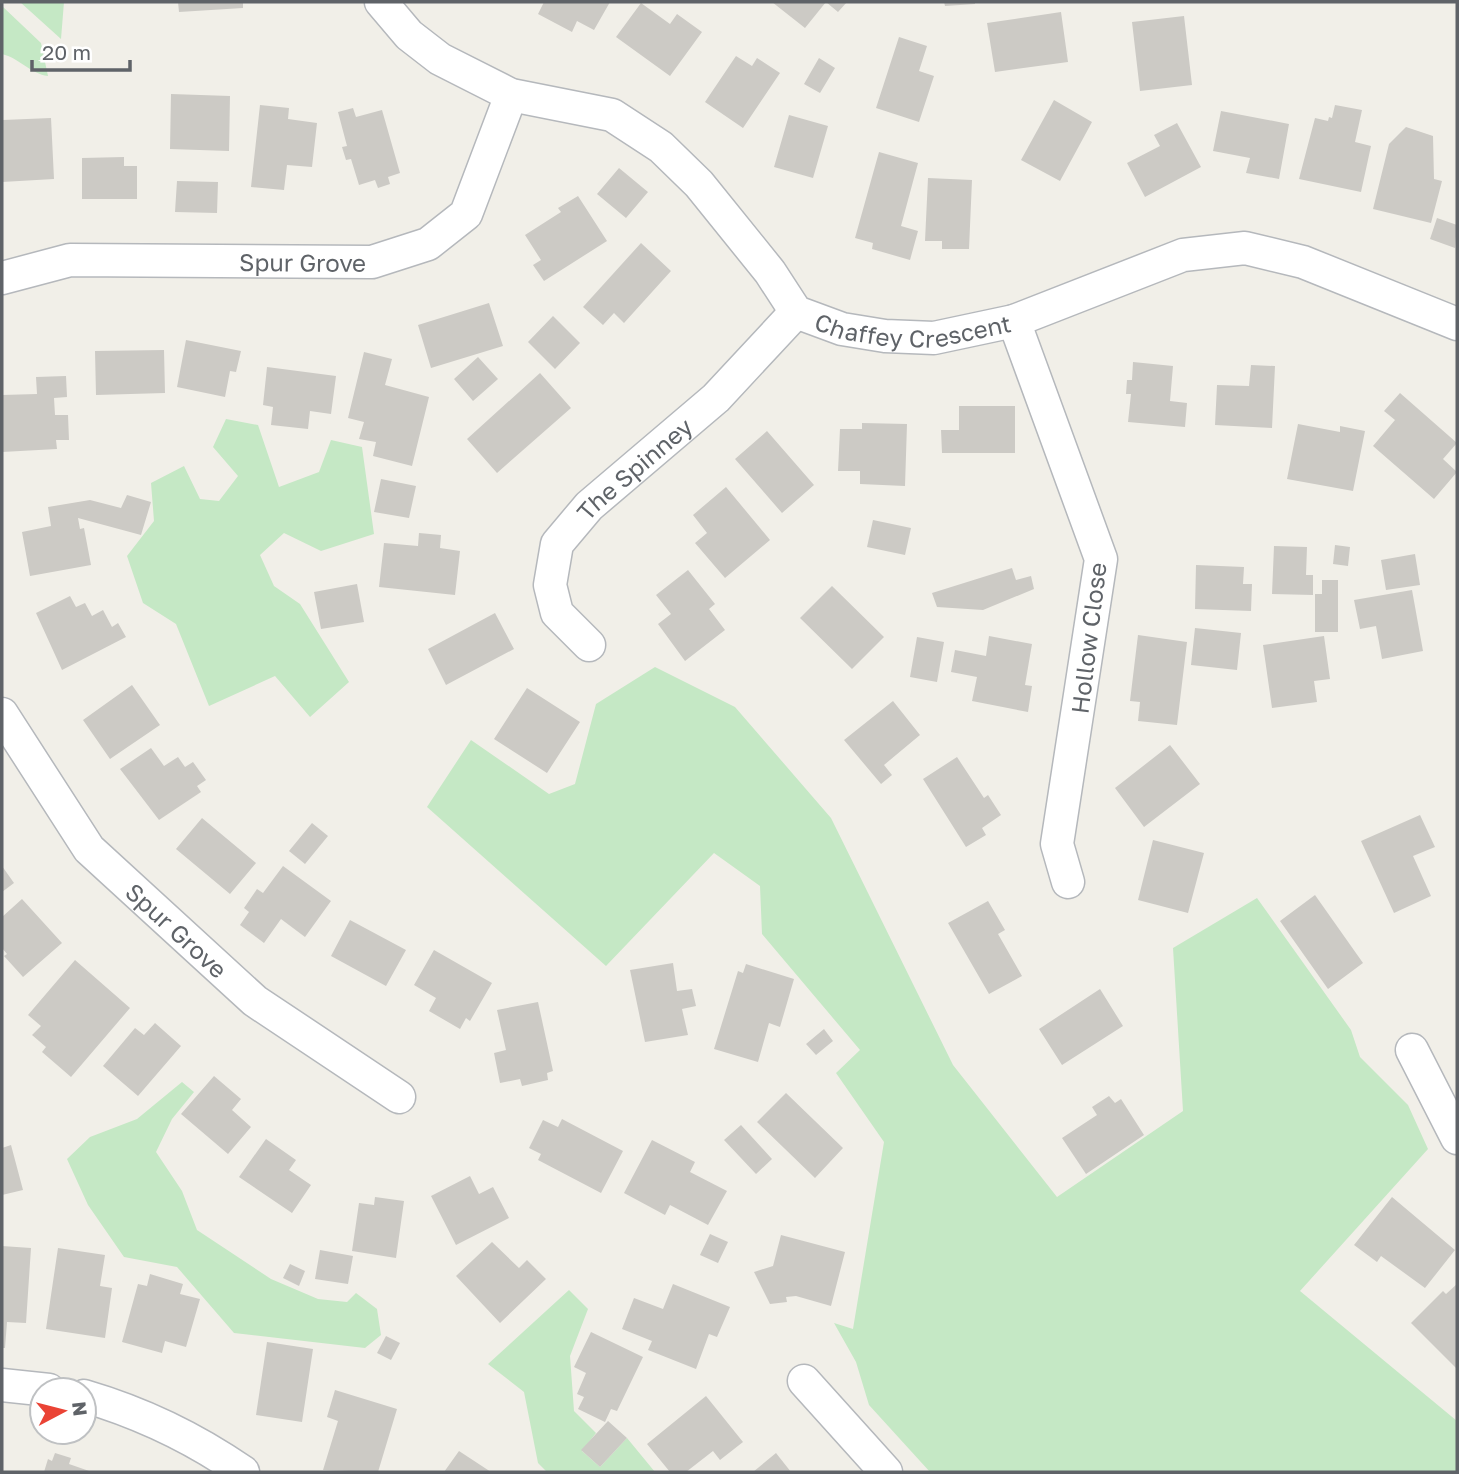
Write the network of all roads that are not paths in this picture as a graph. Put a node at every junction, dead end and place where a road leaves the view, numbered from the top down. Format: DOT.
graph roads {
  1 [pos="381,2"];
  2 [pos="511,94"];
  3 [pos="2,278"];
  4 [pos="796,312"];
  5 [pos="1014,321"];
  6 [pos="1457,324"];
  7 [pos="589,645"];
  8 [pos="2,713"];
  9 [pos="1068,882"];
  10 [pos="1412,1050"];
  11 [pos="399,1097"];
  12 [pos="1457,1138"];
  13 [pos="804,1381"];
  14 [pos="2,1385"];
  15 [pos="28,1388"];
  16 [pos="98,1401"];
  17 [pos="243,1472"];
  18 [pos="886,1472"];
  1 -- 2 [label="street, Chaffey Crescent"];
  2 -- 3 [label="street, Spur Grove"];
  2 -- 4 [label="street, Chaffey Crescent"];
  4 -- 5 [label="street, Chaffey Crescent"];
  4 -- 7 [label="street, The Spinney"];
  5 -- 6 [label="street, Chaffey Crescent"];
  5 -- 9 [label="street, Hollow Close"];
  8 -- 11 [label="street, Spur Grove"];
  10 -- 12 [label="street"];
  13 -- 18 [label="street"];
  14 -- 15 [label="street"];
  16 -- 17 [label="street"];
}
